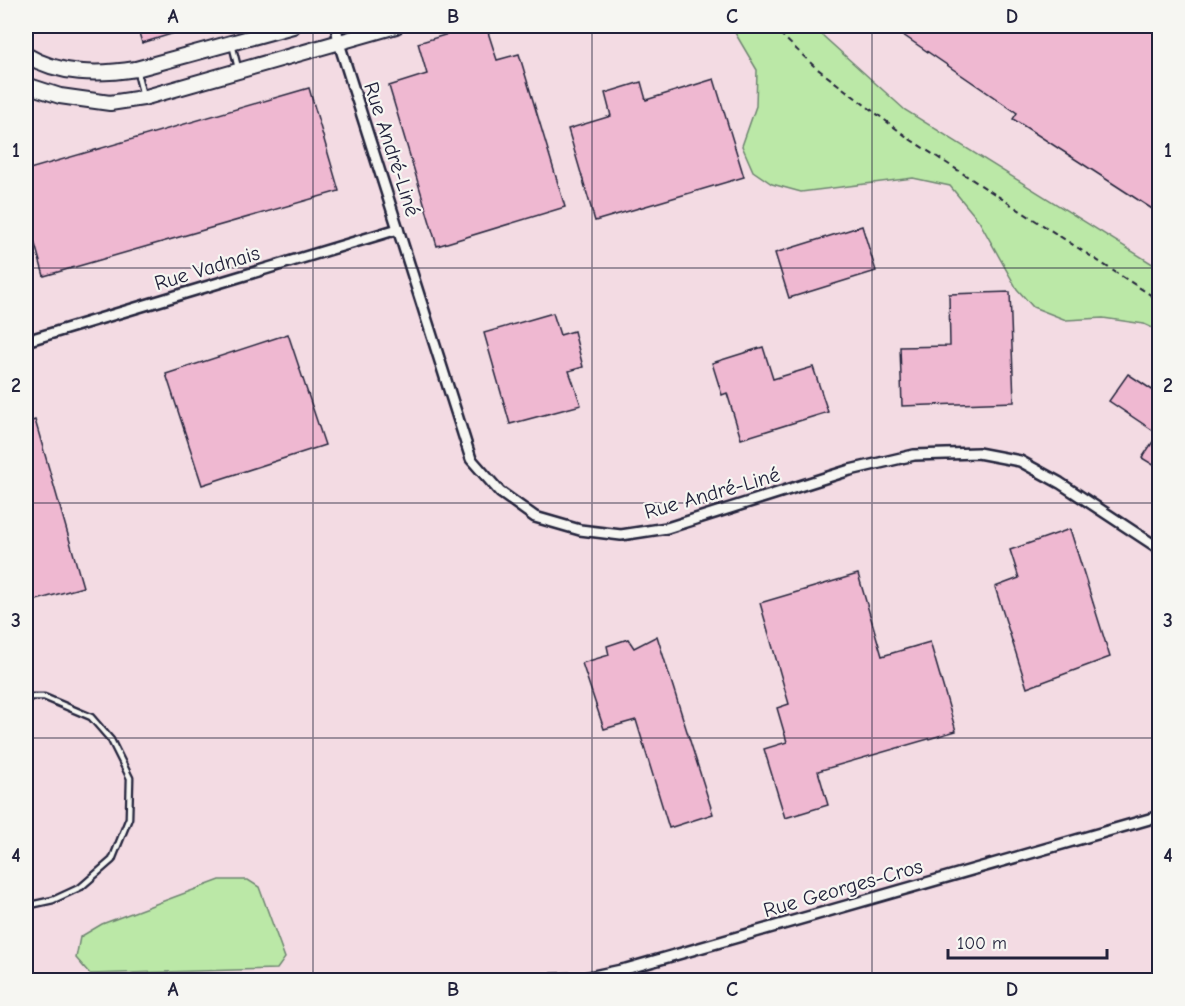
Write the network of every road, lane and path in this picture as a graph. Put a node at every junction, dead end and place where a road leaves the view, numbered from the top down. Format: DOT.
graph roads {
  1 [pos="293,26"];
  2 [pos="336,26"];
  3 [pos="396,26"];
  4 [pos="772,26"];
  5 [pos="231,42"];
  6 [pos="339,42"];
  7 [pos="26,55"];
  8 [pos="136,69"];
  9 [pos="239,71"];
  10 [pos="26,85"];
  11 [pos="143,98"];
  12 [pos="398,229"];
  13 [pos="1160,301"];
  14 [pos="26,340"];
  15 [pos="1160,549"];
  16 [pos="26,697"];
  17 [pos="1160,816"];
  18 [pos="26,906"];
  19 [pos="533,981"];
  1 -- 5 [label="street"];
  2 -- 6 [label="street, Rue André-Liné"];
  3 -- 6 [label="street"];
  4 -- 13 [label="path"];
  5 -- 8 [label="street"];
  5 -- 9 [label="lane"];
  6 -- 9 [label="street"];
  6 -- 12 [label="street, Rue André-Liné"];
  7 -- 8 [label="street"];
  8 -- 11 [label="lane"];
  9 -- 11 [label="street"];
  10 -- 11 [label="street"];
  12 -- 14 [label="street, Rue Vadnais"];
  12 -- 15 [label="street, Rue André-Liné"];
  16 -- 18 [label="lane"];
  17 -- 19 [label="street, Rue Georges-Cros"];
}
